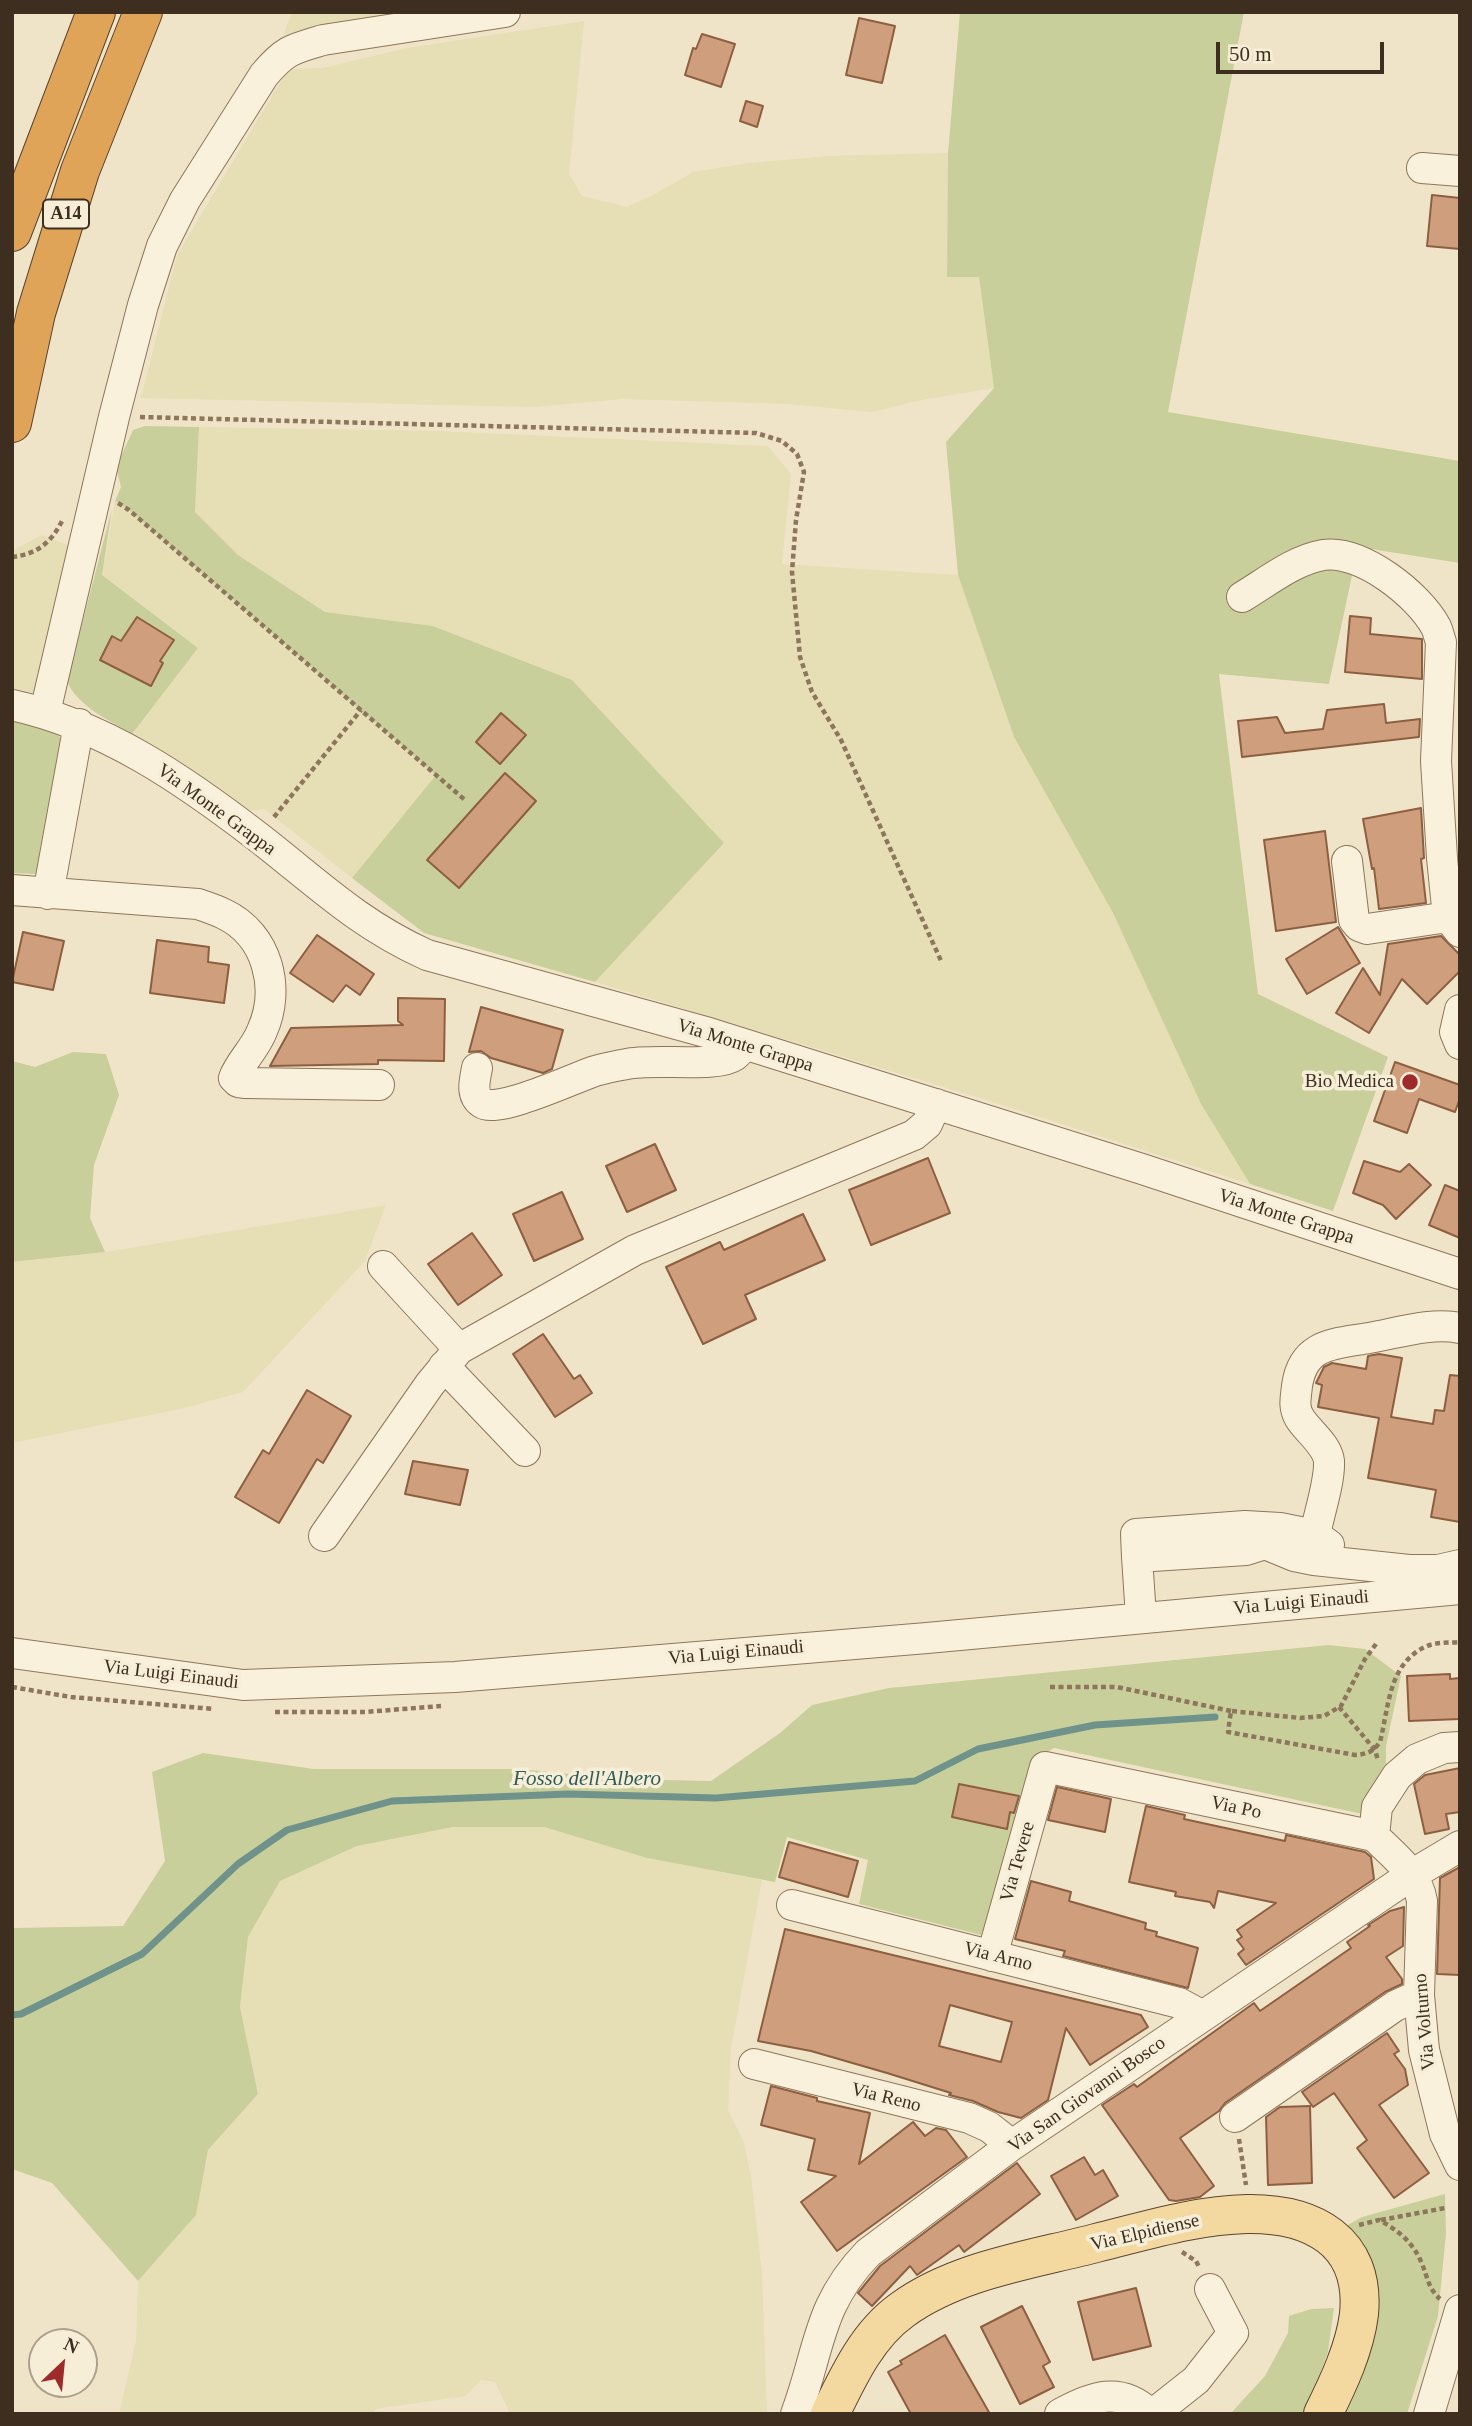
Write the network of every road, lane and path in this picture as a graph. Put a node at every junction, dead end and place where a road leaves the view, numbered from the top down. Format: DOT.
graph roads {
  1 [pos="96,12"];
  2 [pos="143,12"];
  3 [pos="505,12"];
  4 [pos="1422,168"];
  5 [pos="1460,171"];
  6 [pos="12,232"];
  7 [pos="114,417"];
  8 [pos="12,423"];
  9 [pos="115,501"];
  10 [pos="64,513"];
  11 [pos="12,557"];
  12 [pos="1242,597"];
  13 [pos="12,705"];
  14 [pos="360,710"];
  15 [pos="45,712"];
  16 [pos="79,724"];
  17 [pos="465,800"];
  18 [pos="257,837"];
  19 [pos="1348,861"];
  20 [pos="12,890"];
  21 [pos="48,894"];
  22 [pos="1454,925"];
  23 [pos="942,963"];
  24 [pos="1460,1010"];
  25 [pos="1460,1044"];
  26 [pos="745,1045"];
  27 [pos="477,1068"];
  28 [pos="379,1085"];
  29 [pos="936,1104"];
  30 [pos="383,1266"];
  31 [pos="1460,1274"];
  32 [pos="1460,1328"];
  33 [pos="452,1358"];
  34 [pos="524,1451"];
  35 [pos="1255,1535"];
  36 [pos="1315,1535"];
  37 [pos="324,1536"];
  38 [pos="1355,1564"];
  39 [pos="1460,1565"];
  40 [pos="1460,1589"];
  41 [pos="1141,1617"];
  42 [pos="1460,1642"];
  43 [pos="1376,1644"];
  44 [pos="12,1653"];
  45 [pos="1050,1687"];
  46 [pos="1339,1707"];
  47 [pos="1231,1711"];
  48 [pos="1460,1746"];
  49 [pos="1375,1750"];
  50 [pos="1045,1767"];
  51 [pos="1387,1791"];
  52 [pos="1374,1836"];
  53 [pos="1460,1846"];
  54 [pos="1413,1874"];
  55 [pos="792,1905"];
  56 [pos="992,1956"];
  57 [pos="1419,1995"];
  58 [pos="1203,2016"];
  59 [pos="754,2064"];
  60 [pos="1236,2117"];
  61 [pos="1012,2145"];
  62 [pos="1460,2165"];
  63 [pos="1247,2190"];
  64 [pos="1445,2208"];
  65 [pos="1379,2220"];
  66 [pos="1356,2226"];
  67 [pos="1210,2289"];
  68 [pos="1450,2305"];
  69 [pos="796,2414"];
  70 [pos="830,2414"];
  71 [pos="1060,2414"];
  72 [pos="1152,2414"];
  73 [pos="1323,2414"];
  74 [pos="1429,2414"];
  1 -- 6 [label="highway, A14"];
  2 -- 8 [label="highway, A14"];
  3 -- 7 [label="street"];
  4 -- 5 [label="street"];
  7 -- 15 [label="street"];
  7 -- 23 [label="path"];
  9 -- 14 [label="path"];
  10 -- 11 [label="path"];
  12 -- 22 [label="street"];
  13 -- 15 [label="street, Via Monte Grappa"];
  14 -- 17 [label="path"];
  14 -- 18 [label="path"];
  15 -- 16 [label="street, Via Monte Grappa"];
  16 -- 18 [label="street, Via Monte Grappa"];
  16 -- 21 [label="street"];
  18 -- 26 [label="street, Via Monte Grappa"];
  19 -- 22 [label="street"];
  20 -- 21 [label="street"];
  21 -- 28 [label="street"];
  24 -- 25 [label="street"];
  26 -- 27 [label="street"];
  26 -- 29 [label="street, Via Monte Grappa"];
  29 -- 31 [label="street, Via Monte Grappa"];
  29 -- 33 [label="street"];
  30 -- 33 [label="street"];
  32 -- 36 [label="street"];
  33 -- 34 [label="street"];
  33 -- 37 [label="street"];
  35 -- 36 [label="street"];
  35 -- 38 [label="street"];
  35 -- 41 [label="street"];
  36 -- 38 [label="street"];
  38 -- 39 [label="street"];
  40 -- 41 [label="street, Via Luigi Einaudi"];
  41 -- 44 [label="street, Via Luigi Einaudi"];
  42 -- 49 [label="path"];
  43 -- 46 [label="path"];
  45 -- 47 [label="path"];
  46 -- 47 [label="path"];
  46 -- 49 [label="path"];
  47 -- 49 [label="path"];
  48 -- 51 [label="street"];
  49 -- 51 [label="path"];
  50 -- 52 [label="street, Via Po"];
  50 -- 56 [label="street, Via Tevere"];
  51 -- 52 [label="street"];
  52 -- 54 [label="street"];
  53 -- 54 [label="street, Via San Giovanni Bosco"];
  54 -- 57 [label="street, Via Volturno"];
  54 -- 58 [label="street, Via San Giovanni Bosco"];
  55 -- 56 [label="street, Via Arno"];
  56 -- 58 [label="street, Via Arno"];
  57 -- 60 [label="street"];
  57 -- 62 [label="street, Via Volturno"];
  58 -- 61 [label="street, Via San Giovanni Bosco"];
  59 -- 61 [label="street, Via Reno"];
  60 -- 63 [label="path"];
  61 -- 69 [label="street, Via San Giovanni Bosco"];
  64 -- 65 [label="path"];
  65 -- 66 [label="path"];
  65 -- 68 [label="path"];
  67 -- 72 [label="street"];
  68 -- 74 [label="street"];
  70 -- 73 [label="main road, Via Elpidiense"];
  71 -- 72 [label="street"];
}
